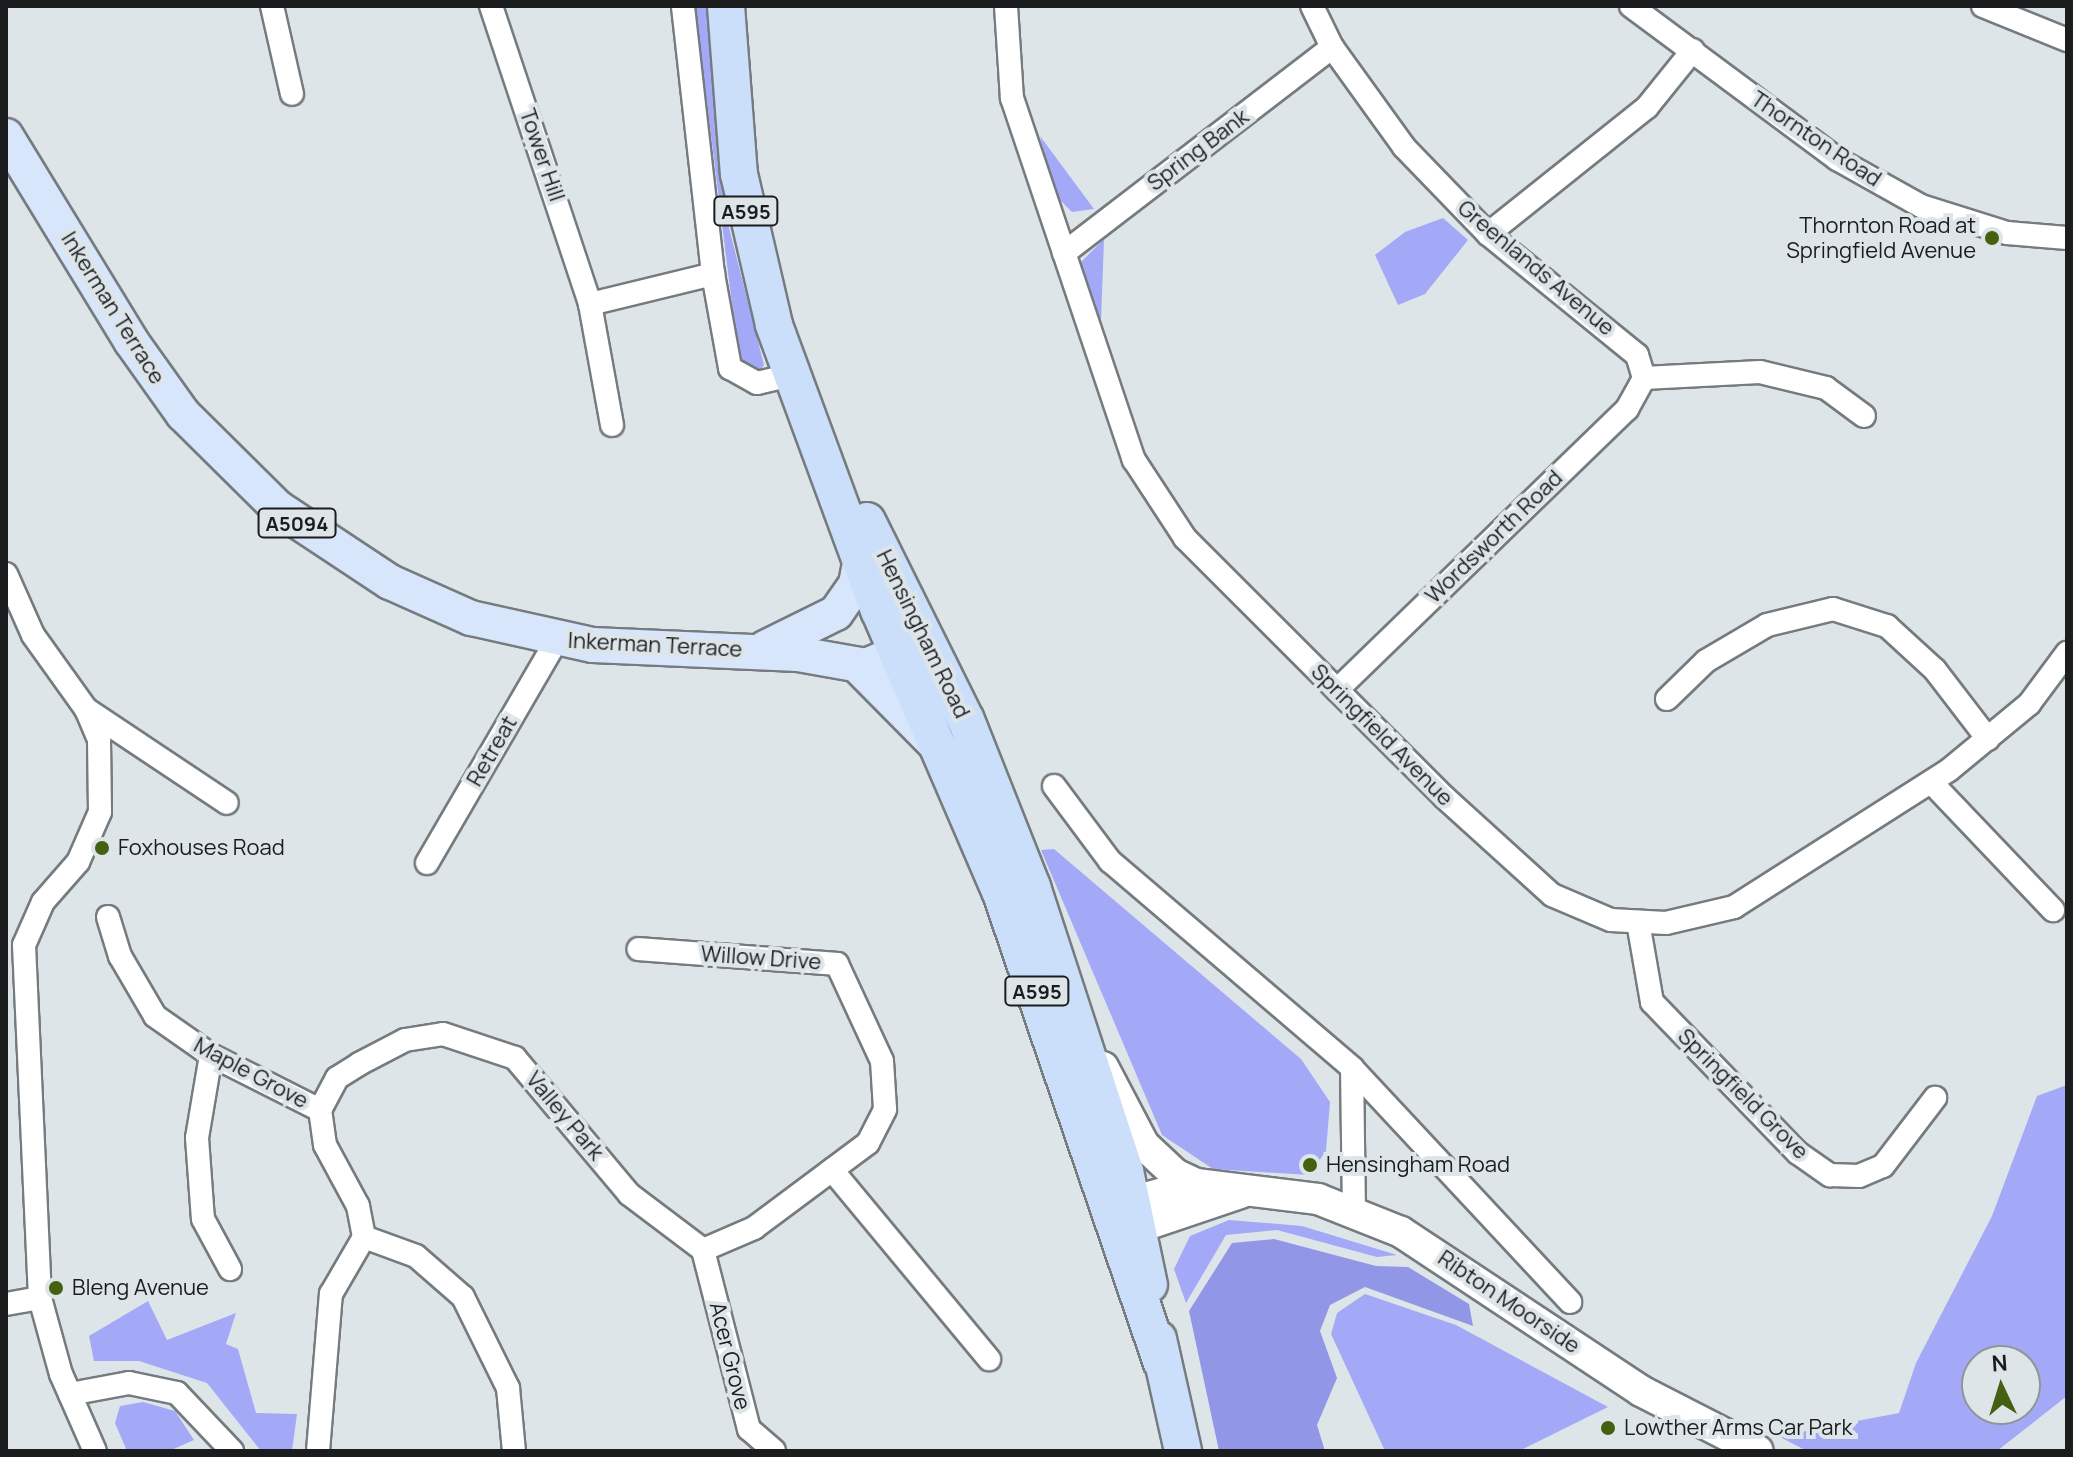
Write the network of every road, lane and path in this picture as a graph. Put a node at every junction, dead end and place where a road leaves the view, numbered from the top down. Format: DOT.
graph roads {
  1 [pos="272,6"];
  2 [pos="491,6"];
  3 [pos="683,6"];
  4 [pos="726,6"];
  5 [pos="1006,6"];
  6 [pos="1312,6"];
  7 [pos="1631,6"];
  8 [pos="1983,6"];
  9 [pos="2067,40"];
  10 [pos="1332,47"];
  11 [pos="1693,50"];
  12 [pos="292,94"];
  13 [pos="6,136"];
  14 [pos="1488,234"];
  15 [pos="2067,238"];
  16 [pos="1064,253"];
  17 [pos="713,274"];
  18 [pos="590,304"];
  19 [pos="791,375"];
  20 [pos="1644,378"];
  21 [pos="803,409"];
  22 [pos="1864,416"];
  23 [pos="612,425"];
  24 [pos="861,559"];
  25 [pos="6,574"];
  26 [pos="908,602"];
  27 [pos="557,640"];
  28 [pos="757,651"];
  29 [pos="898,653"];
  30 [pos="2067,653"];
  31 [pos="798,654"];
  32 [pos="857,665"];
  33 [pos="940,668"];
  34 [pos="1337,690"];
  35 [pos="1667,699"];
  36 [pos="86,709"];
  37 [pos="1988,739"];
  38 [pos="943,752"];
  39 [pos="1931,782"];
  40 [pos="1054,786"];
  41 [pos="227,803"];
  42 [pos="427,863"];
  43 [pos="2053,910"];
  44 [pos="108,917"];
  45 [pos="1638,922"];
  46 [pos="639,949"];
  47 [pos="1071,1005"];
  48 [pos="211,1055"];
  49 [pos="1352,1068"];
  50 [pos="1935,1098"];
  51 [pos="320,1110"];
  52 [pos="832,1170"];
  53 [pos="1196,1184"];
  54 [pos="1247,1191"];
  55 [pos="1354,1211"];
  56 [pos="1130,1221"];
  57 [pos="364,1237"];
  58 [pos="703,1250"];
  59 [pos="230,1269"];
  60 [pos="40,1298"];
  61 [pos="1570,1302"];
  62 [pos="6,1304"];
  63 [pos="989,1359"];
  64 [pos="70,1394"];
  65 [pos="95,1451"];
  66 [pos="232,1451"];
  67 [pos="318,1451"];
  68 [pos="514,1451"];
  69 [pos="774,1451"];
  70 [pos="1183,1451"];
  71 [pos="1758,1451"];
  1 -- 12 [label="street"];
  2 -- 18 [label="street, Tower Hill"];
  3 -- 17 [label="street"];
  4 -- 19 [label="highway, A595"];
  5 -- 16 [label="street, Springfield Avenue"];
  6 -- 10 [label="street, Greenlands Avenue"];
  7 -- 11 [label="street, Thornton Road"];
  8 -- 9 [label="street"];
  10 -- 14 [label="street, Greenlands Avenue"];
  10 -- 16 [label="street, Spring Bank"];
  11 -- 14 [label="street"];
  11 -- 15 [label="street, Thornton Road"];
  13 -- 27 [label="main road, Inkerman Terrace / A5094"];
  14 -- 20 [label="street, Greenlands Avenue"];
  16 -- 34 [label="street, Springfield Avenue"];
  17 -- 18 [label="street"];
  17 -- 19 [label="street"];
  18 -- 23 [label="street, Tower Hill"];
  19 -- 21 [label="highway, A595"];
  20 -- 22 [label="street"];
  20 -- 34 [label="street, Wordsworth Road"];
  21 -- 24 [label="highway, A595"];
  21 -- 26 [label="highway, Hensingham Road / A595"];
  24 -- 28 [label="main road"];
  24 -- 29 [label="highway, A595"];
  25 -- 36 [label="street"];
  26 -- 29 [label="main road"];
  26 -- 33 [label="highway, Hensingham Road / A595"];
  27 -- 28 [label="main road, Inkerman Terrace / A5094"];
  27 -- 42 [label="street, Retreat"];
  28 -- 31 [label="main road, Inkerman Terrace / A5094"];
  29 -- 31 [label="main road, A5094"];
  29 -- 32 [label="main road, Inkerman Terrace / A5094"];
  29 -- 33 [label="main road, A5094"];
  29 -- 38 [label="highway, A595"];
  30 -- 37 [label="street, Springfield Avenue"];
  31 -- 32 [label="main road, Inkerman Terrace / A5094"];
  32 -- 38 [label="main road"];
  33 -- 47 [label="highway, Hensingham Road / A595"];
  34 -- 45 [label="street, Springfield Avenue"];
  35 -- 37 [label="street"];
  36 -- 41 [label="street"];
  36 -- 60 [label="street"];
  37 -- 39 [label="street, Springfield Avenue"];
  38 -- 56 [label="highway, A595"];
  39 -- 43 [label="street"];
  39 -- 45 [label="street, Springfield Avenue"];
  40 -- 49 [label="street"];
  44 -- 48 [label="street, Maple Grove"];
  45 -- 50 [label="street, Springfield Grove"];
  46 -- 52 [label="street, Willow Drive"];
  47 -- 53 [label="main road"];
  47 -- 56 [label="highway, A595"];
  48 -- 51 [label="street, Maple Grove"];
  48 -- 59 [label="street"];
  49 -- 55 [label="street"];
  49 -- 61 [label="street"];
  51 -- 57 [label="street"];
  51 -- 58 [label="street, Valley Park"];
  52 -- 58 [label="street"];
  52 -- 63 [label="street"];
  53 -- 54 [label="main road, Ribton Moorside"];
  53 -- 56 [label="main road"];
  54 -- 55 [label="main road, Ribton Moorside"];
  54 -- 56 [label="main road"];
  55 -- 71 [label="main road, Ribton Moorside"];
  56 -- 70 [label="highway, A595"];
  57 -- 67 [label="street"];
  57 -- 68 [label="street"];
  58 -- 69 [label="street, Acer Grove"];
  60 -- 62 [label="street"];
  60 -- 64 [label="street"];
  64 -- 65 [label="street"];
  64 -- 66 [label="street"];
}
